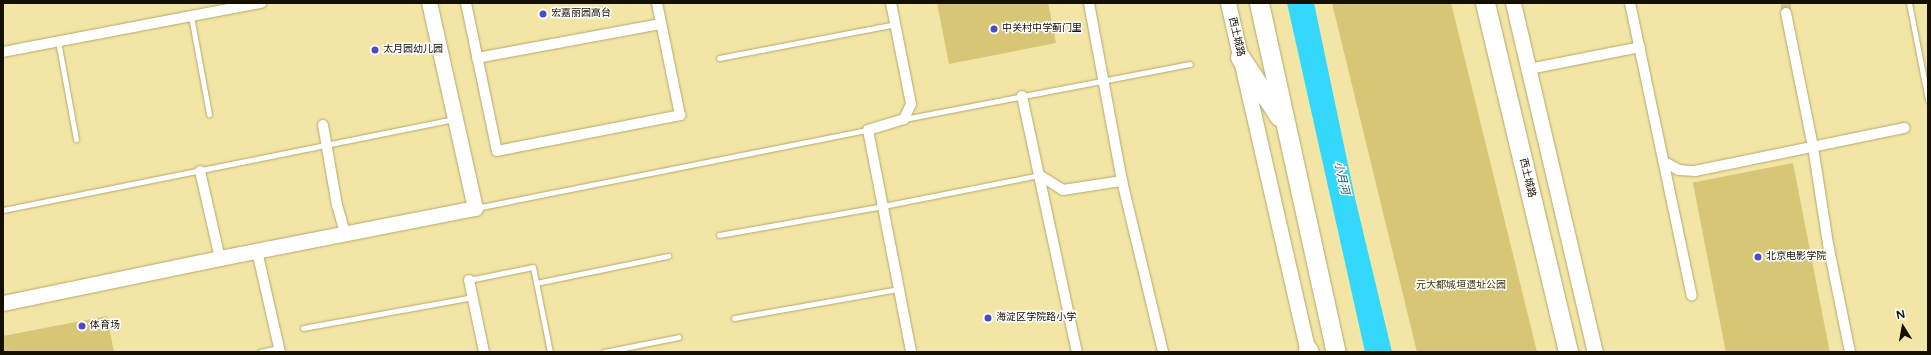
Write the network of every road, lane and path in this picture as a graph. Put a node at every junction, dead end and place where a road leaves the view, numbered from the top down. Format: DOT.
graph roads {
  1 [pos="261,3"];
  2 [pos="429,3"];
  3 [pos="466,3"];
  4 [pos="657,3"];
  5 [pos="891,3"];
  6 [pos="1089,3"];
  7 [pos="1228,3"];
  8 [pos="1259,3"];
  9 [pos="1485,3"];
  10 [pos="1513,3"];
  11 [pos="1630,3"];
  12 [pos="1909,3"];
  13 [pos="1786,13"];
  14 [pos="191,16"];
  15 [pos="662,24"];
  16 [pos="895,24"];
  17 [pos="58,42"];
  18 [pos="1640,47"];
  19 [pos="3,52"];
  20 [pos="1240,57"];
  21 [pos="477,58"];
  22 [pos="720,58"];
  23 [pos="1190,64"];
  24 [pos="1529,70"];
  25 [pos="1104,82"];
  26 [pos="1022,96"];
  27 [pos="1928,100"];
  28 [pos="208,114"];
  29 [pos="456,119"];
  30 [pos="904,119"];
  31 [pos="1285,124"];
  32 [pos="323,125"];
  33 [pos="1905,128"];
  34 [pos="868,130"];
  35 [pos="76,139"];
  36 [pos="325,145"];
  37 [pos="1814,147"];
  38 [pos="1664,162"];
  39 [pos="200,171"];
  40 [pos="1039,175"];
  41 [pos="1122,181"];
  42 [pos="883,206"];
  43 [pos="475,208"];
  44 [pos="3,210"];
  45 [pos="345,233"];
  46 [pos="719,235"];
  47 [pos="257,251"];
  48 [pos="668,256"];
  49 [pos="220,258"];
  50 [pos="469,280"];
  51 [pos="536,283"];
  52 [pos="899,289"];
  53 [pos="1692,296"];
  54 [pos="473,297"];
  55 [pos="3,304"];
  56 [pos="734,318"];
  57 [pos="303,328"];
  58 [pos="679,337"];
  59 [pos="280,350"];
  60 [pos="1308,351"];
  61 [pos="260,352"];
  62 [pos="484,352"];
  63 [pos="550,352"];
  64 [pos="604,352"];
  65 [pos="912,352"];
  66 [pos="1077,352"];
  67 [pos="1163,352"];
  68 [pos="1336,352"];
  69 [pos="1568,352"];
  70 [pos="1595,352"];
  71 [pos="1850,352"];
  1 -- 14 [label="street"];
  2 -- 29 [label="street"];
  3 -- 21 [label="street"];
  4 -- 15 [label="street"];
  5 -- 16 [label="street"];
  6 -- 25 [label="street"];
  7 -- 20 [label="street, 西土城路"];
  8 -- 31 [label="highway"];
  9 -- 69 [label="highway, 西土城路"];
  10 -- 24 [label="street"];
  11 -- 18 [label="street"];
  12 -- 27 [label="lane"];
  13 -- 37 [label="street"];
  14 -- 17 [label="street"];
  14 -- 28 [label="lane"];
  15 -- 21 [label="street"];
  15 -- 21 [label="street"];
  16 -- 22 [label="lane"];
  16 -- 30 [label="street"];
  17 -- 19 [label="street"];
  17 -- 35 [label="lane"];
  18 -- 24 [label="street"];
  18 -- 38 [label="street"];
  20 -- 31 [label="highway"];
  20 -- 60 [label="street, 西土城路"];
  23 -- 25 [label="lane"];
  24 -- 70 [label="street"];
  25 -- 26 [label="lane"];
  25 -- 41 [label="street"];
  26 -- 30 [label="lane"];
  26 -- 40 [label="street"];
  29 -- 36 [label="lane"];
  29 -- 43 [label="street"];
  30 -- 34 [label="street"];
  31 -- 68 [label="highway"];
  32 -- 36 [label="street"];
  33 -- 37 [label="street"];
  34 -- 42 [label="street"];
  34 -- 43 [label="lane"];
  36 -- 39 [label="lane"];
  36 -- 45 [label="street"];
  37 -- 38 [label="street"];
  37 -- 71 [label="street"];
  38 -- 53 [label="street"];
  39 -- 44 [label="lane"];
  39 -- 49 [label="street"];
  40 -- 41 [label="street"];
  40 -- 42 [label="lane"];
  40 -- 66 [label="street"];
  41 -- 67 [label="street"];
  42 -- 46 [label="lane"];
  42 -- 52 [label="street"];
  43 -- 45 [label="street"];
  45 -- 47 [label="street"];
  47 -- 49 [label="street"];
  47 -- 59 [label="street"];
  48 -- 51 [label="lane"];
  49 -- 55 [label="street"];
  50 -- 51 [label="lane"];
  50 -- 54 [label="street"];
  51 -- 63 [label="lane"];
  52 -- 56 [label="lane"];
  52 -- 65 [label="street"];
  54 -- 57 [label="lane"];
  54 -- 62 [label="street"];
  58 -- 64 [label="lane"];
  59 -- 61 [label="lane"];
}
